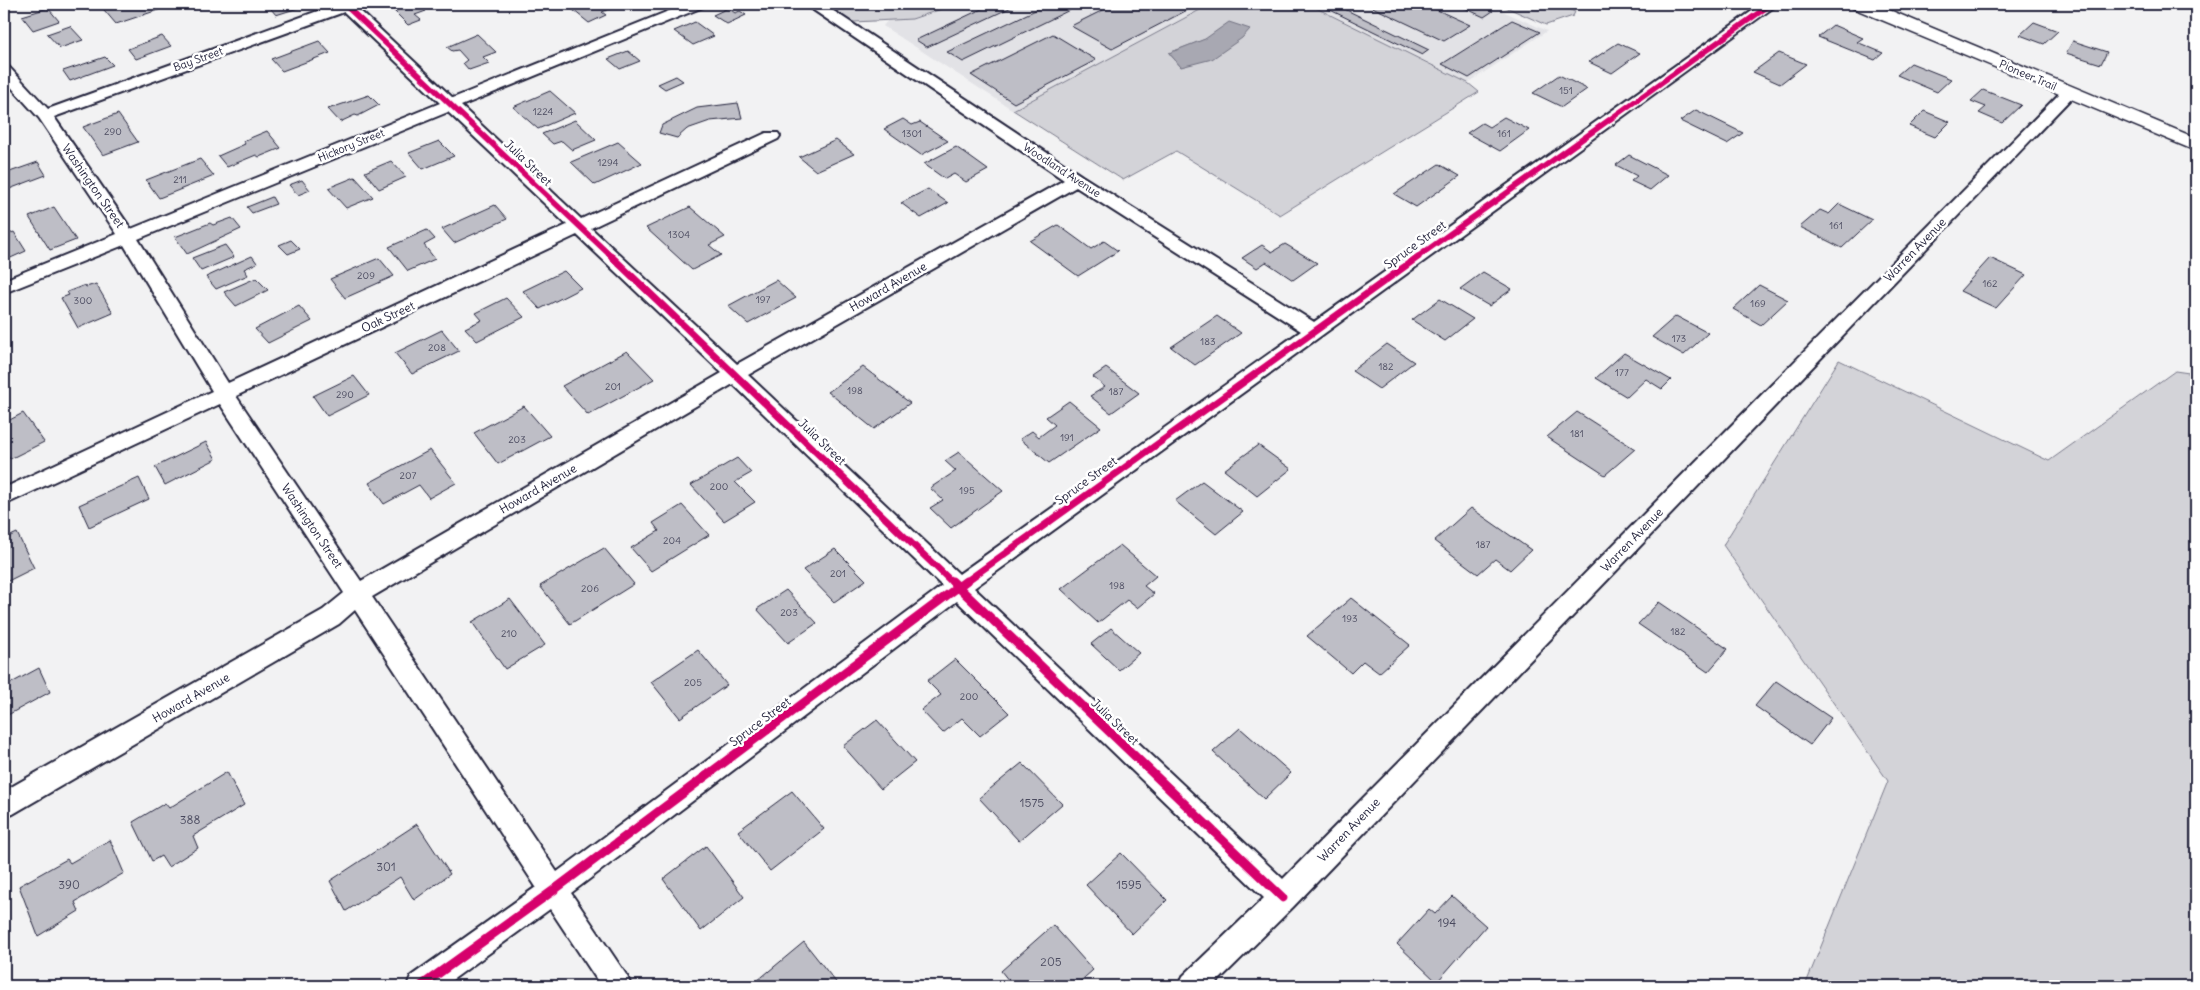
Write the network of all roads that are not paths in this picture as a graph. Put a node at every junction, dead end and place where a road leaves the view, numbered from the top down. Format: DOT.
graph roads {
  1 [pos="347,4"];
  2 [pos="698,4"];
  3 [pos="814,4"];
  4 [pos="1771,4"];
  5 [pos="1860,4"];
  6 [pos="4,70"];
  7 [pos="2069,92"];
  8 [pos="451,105"];
  9 [pos="45,115"];
  10 [pos="772,136"];
  11 [pos="2196,145"];
  12 [pos="1076,180"];
  13 [pos="578,227"];
  14 [pos="128,237"];
  15 [pos="4,287"];
  16 [pos="1314,331"];
  17 [pos="736,374"];
  18 [pos="224,394"];
  19 [pos="4,497"];
  20 [pos="958,587"];
  21 [pos="358,594"];
  22 [pos="4,805"];
  23 [pos="554,890"];
  24 [pos="1283,898"];
  25 [pos="422,986"];
  26 [pos="617,986"];
  27 [pos="1193,986"];
  1 -- 8 [label="street, Julia Street"];
  1 -- 9 [label="street, Bay Street"];
  2 -- 8 [label="street, Hickory Street"];
  3 -- 12 [label="street, Woodland Avenue"];
  4 -- 16 [label="street, Spruce Street"];
  5 -- 7 [label="street, Pioneer Trail"];
  6 -- 9 [label="street, Washington Street"];
  7 -- 11 [label="street, Pioneer Trail"];
  7 -- 24 [label="street, Warren Avenue"];
  8 -- 13 [label="street, Julia Street"];
  8 -- 14 [label="street, Hickory Street"];
  9 -- 14 [label="street, Washington Street"];
  10 -- 13 [label="street, Oak Street"];
  12 -- 16 [label="street, Woodland Avenue"];
  12 -- 17 [label="street, Howard Avenue"];
  13 -- 17 [label="street, Julia Street"];
  13 -- 18 [label="street, Oak Street"];
  14 -- 15 [label="street, Hickory Street"];
  14 -- 18 [label="street, Washington Street"];
  16 -- 20 [label="street, Spruce Street"];
  17 -- 20 [label="street, Julia Street"];
  17 -- 21 [label="street, Howard Avenue"];
  18 -- 19 [label="street, Oak Street"];
  18 -- 21 [label="street, Washington Street"];
  20 -- 23 [label="street, Spruce Street"];
  20 -- 24 [label="street, Julia Street"];
  21 -- 22 [label="street, Howard Avenue"];
  21 -- 23 [label="street, Washington Street"];
  23 -- 25 [label="street, Spruce Street"];
  23 -- 26 [label="street, Washington Street"];
  24 -- 27 [label="street, Warren Avenue"];
}
